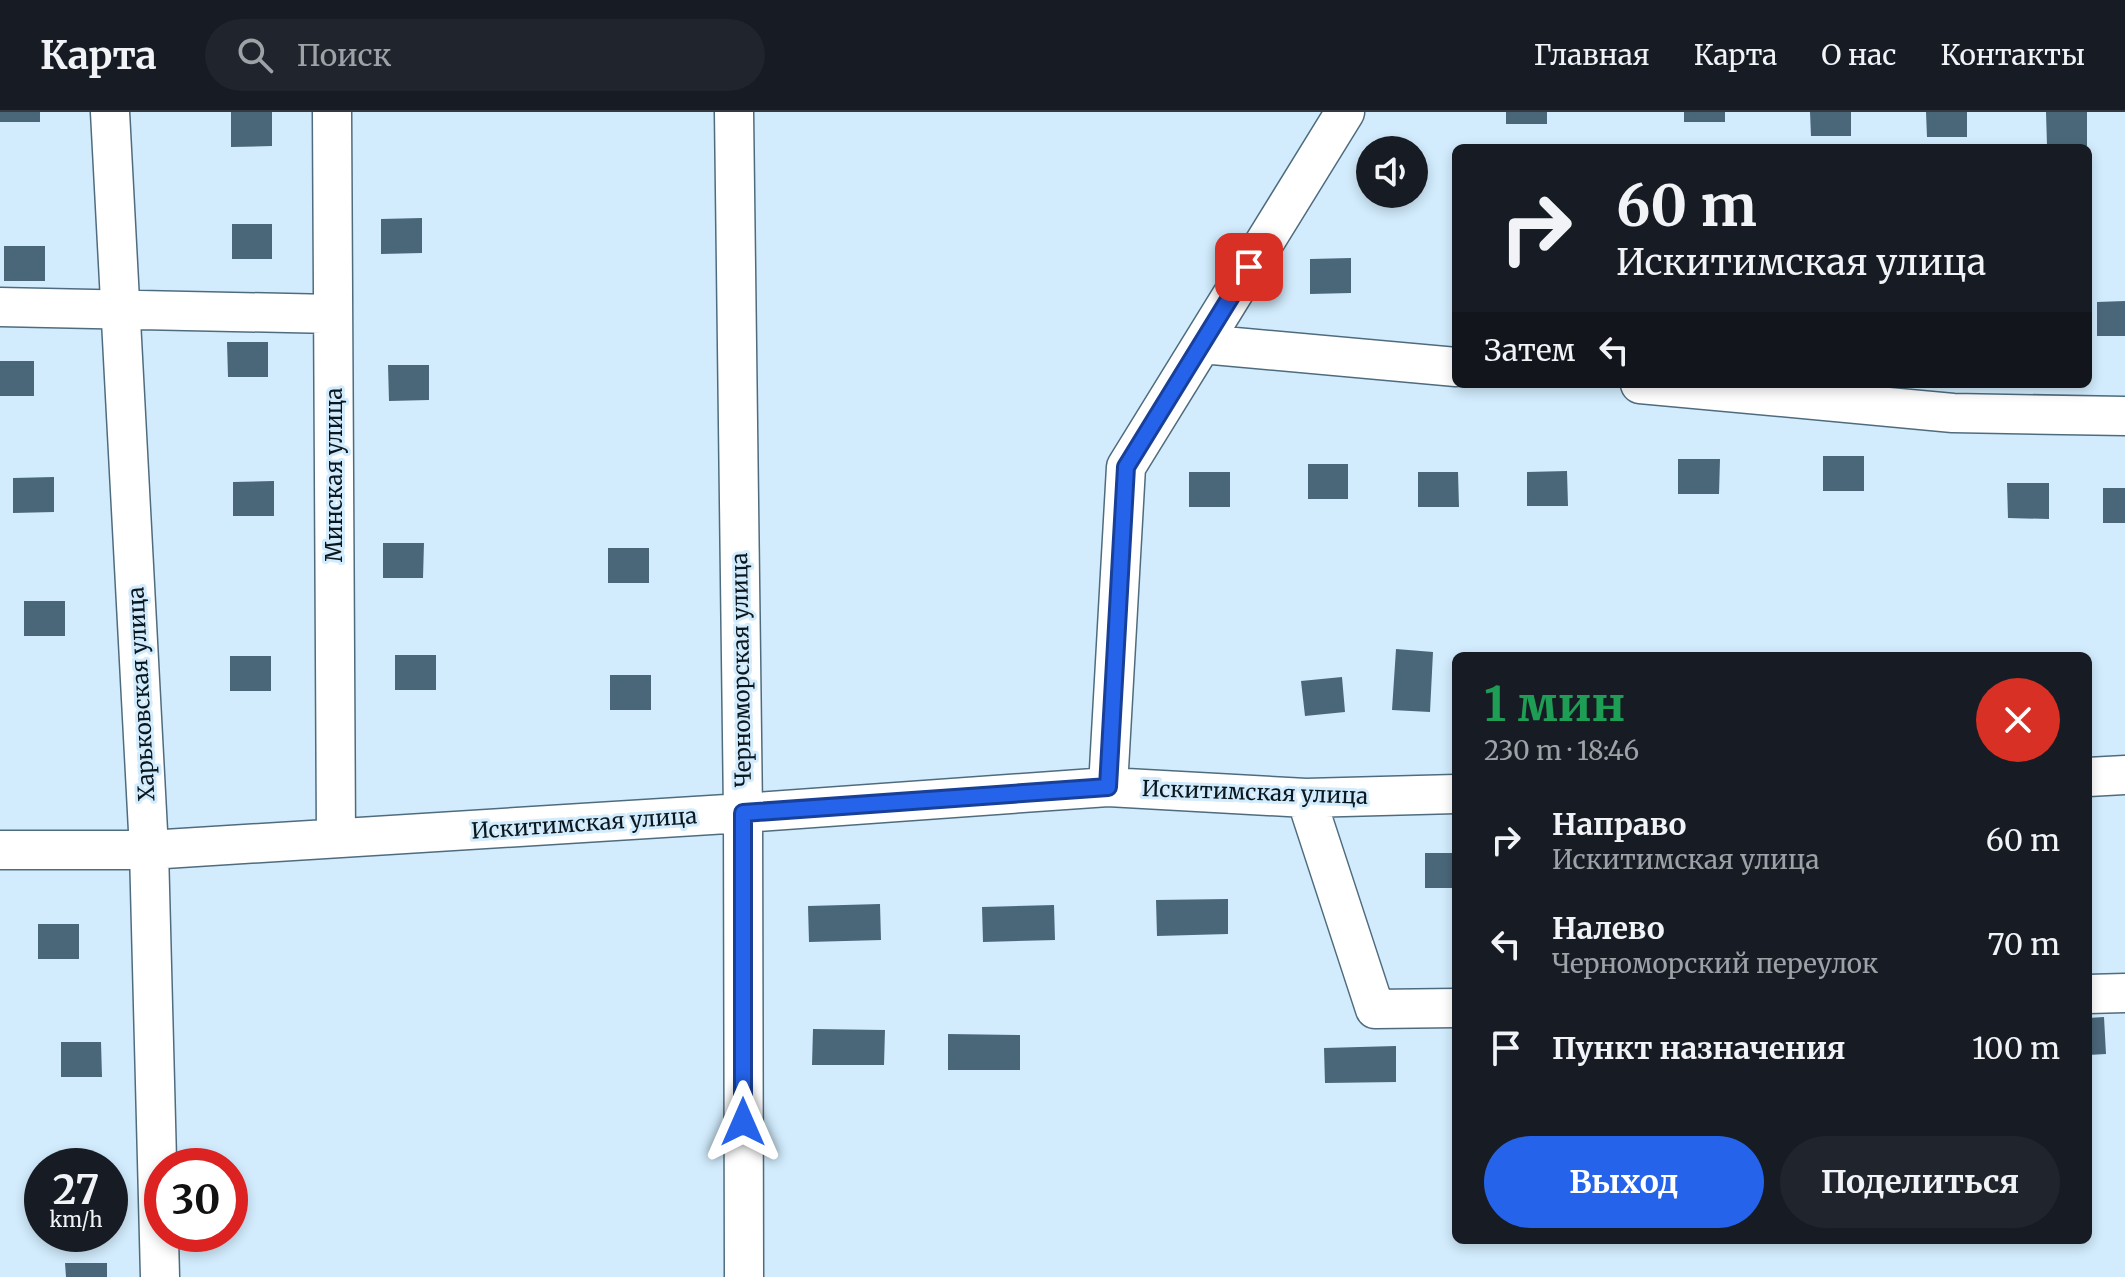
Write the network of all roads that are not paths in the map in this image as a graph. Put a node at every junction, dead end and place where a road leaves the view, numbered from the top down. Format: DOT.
graph roads {
  1 [pos="110,112"];
  2 [pos="332,112"];
  3 [pos="734,112"];
  4 [pos="1345,112"];
  5 [pos="0,307"];
  6 [pos="120,308"];
  7 [pos="333,314"];
  8 [pos="1202,344"];
  9 [pos="1452,367"];
  10 [pos="1683,388"];
  11 [pos="2125,416"];
  12 [pos="2125,775"];
  13 [pos="2092,777"];
  14 [pos="1108,787"];
  15 [pos="1452,794"];
  16 [pos="1306,798"];
  17 [pos="743,813"];
  18 [pos="336,838"];
  19 [pos="0,850"];
  20 [pos="149,850"];
  21 [pos="2125,993"];
  22 [pos="2092,994"];
  23 [pos="1452,1008"];
  24 [pos="160,1277"];
  25 [pos="744,1277"];
  1 -- 6 [label="street, Харьковская улица"];
  2 -- 7 [label="street, Минская улица"];
  3 -- 17 [label="street, Черноморская улица"];
  4 -- 8 [label="street"];
  5 -- 6 [label="street"];
  6 -- 7 [label="street"];
  6 -- 20 [label="street, Харьковская улица"];
  7 -- 18 [label="street, Минская улица"];
  8 -- 9 [label="street"];
  8 -- 14 [label="street"];
  10 -- 11 [label="street"];
  12 -- 13 [label="street"];
  14 -- 16 [label="street, Искитимская улица"];
  14 -- 17 [label="street, Искитимская улица"];
  15 -- 16 [label="street, Искитимская улица"];
  16 -- 23 [label="street"];
  17 -- 18 [label="street, Искитимская улица"];
  17 -- 25 [label="street, Черноморская улица"];
  18 -- 20 [label="street, Искитимская улица"];
  19 -- 20 [label="street, Искитимская улица"];
  20 -- 24 [label="street, Харьковская улица"];
  21 -- 22 [label="street"];
}
